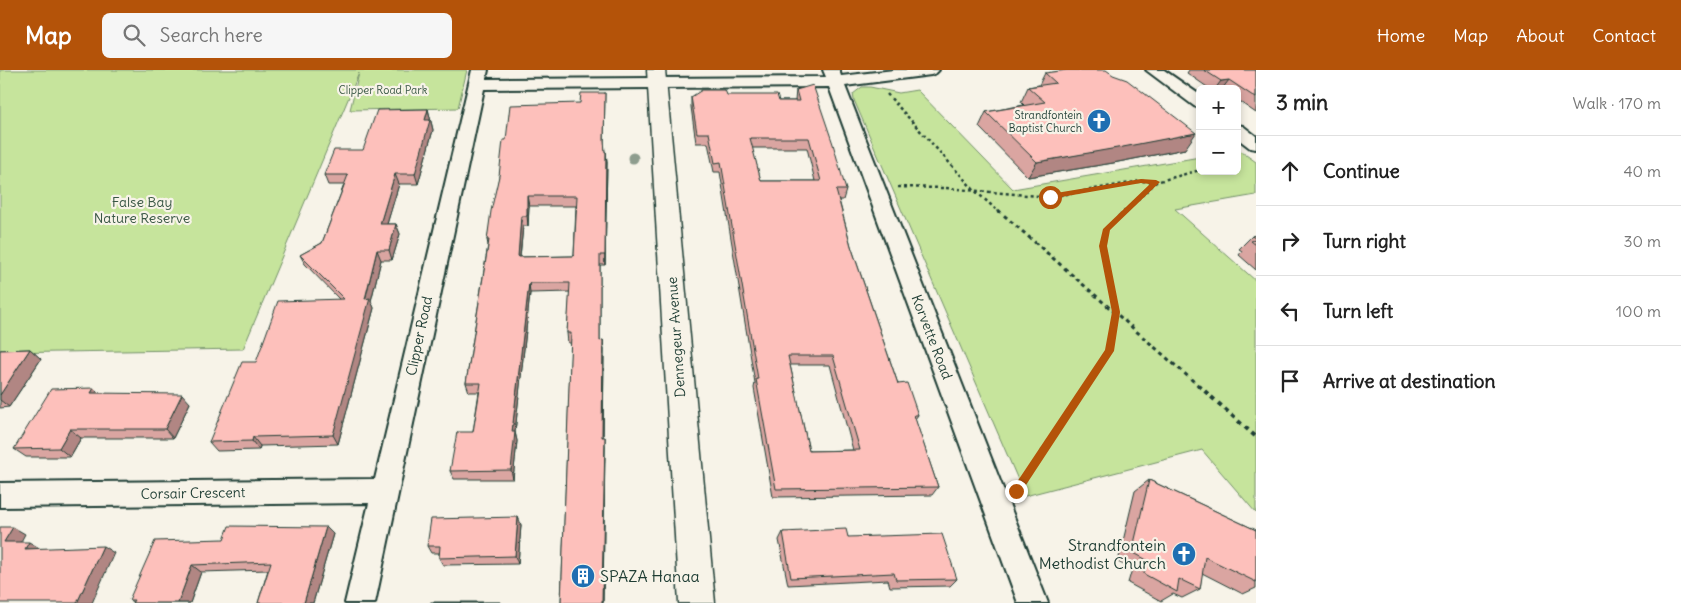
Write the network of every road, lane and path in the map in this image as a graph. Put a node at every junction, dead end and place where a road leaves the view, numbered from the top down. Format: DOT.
graph roads {
  1 [pos="931,70"];
  2 [pos="1154,70"];
  3 [pos="656,76"];
  4 [pos="833,76"];
  5 [pos="478,77"];
  6 [pos="875,78"];
  7 [pos="1196,100"];
  8 [pos="1241,133"];
  9 [pos="1256,144"];
  10 [pos="1196,171"];
  11 [pos="1156,182"];
  12 [pos="875,187"];
  13 [pos="974,190"];
  14 [pos="1116,312"];
  15 [pos="1256,437"];
  16 [pos="385,491"];
  17 [pos="0,496"];
  18 [pos="994,501"];
  19 [pos="360,603"];
  20 [pos="697,603"];
  21 [pos="1033,603"];
  1 -- 6 [label="street"];
  2 -- 7 [label="street"];
  3 -- 4 [label="street"];
  3 -- 5 [label="street"];
  3 -- 20 [label="street, Dennegeur Avenue"];
  4 -- 6 [label="street"];
  4 -- 12 [label="street, Korvette Road"];
  5 -- 16 [label="street, Clipper Road"];
  6 -- 13 [label="path"];
  8 -- 9 [label="street"];
  10 -- 11 [label="path"];
  11 -- 13 [label="path"];
  11 -- 14 [label="path"];
  12 -- 13 [label="path"];
  12 -- 18 [label="street, Korvette Road"];
  13 -- 14 [label="path"];
  14 -- 15 [label="path"];
  14 -- 18 [label="path"];
  16 -- 17 [label="street, Corsair Crescent"];
  16 -- 19 [label="street, Clipper Road"];
  18 -- 21 [label="street, Korvette Road"];
}
